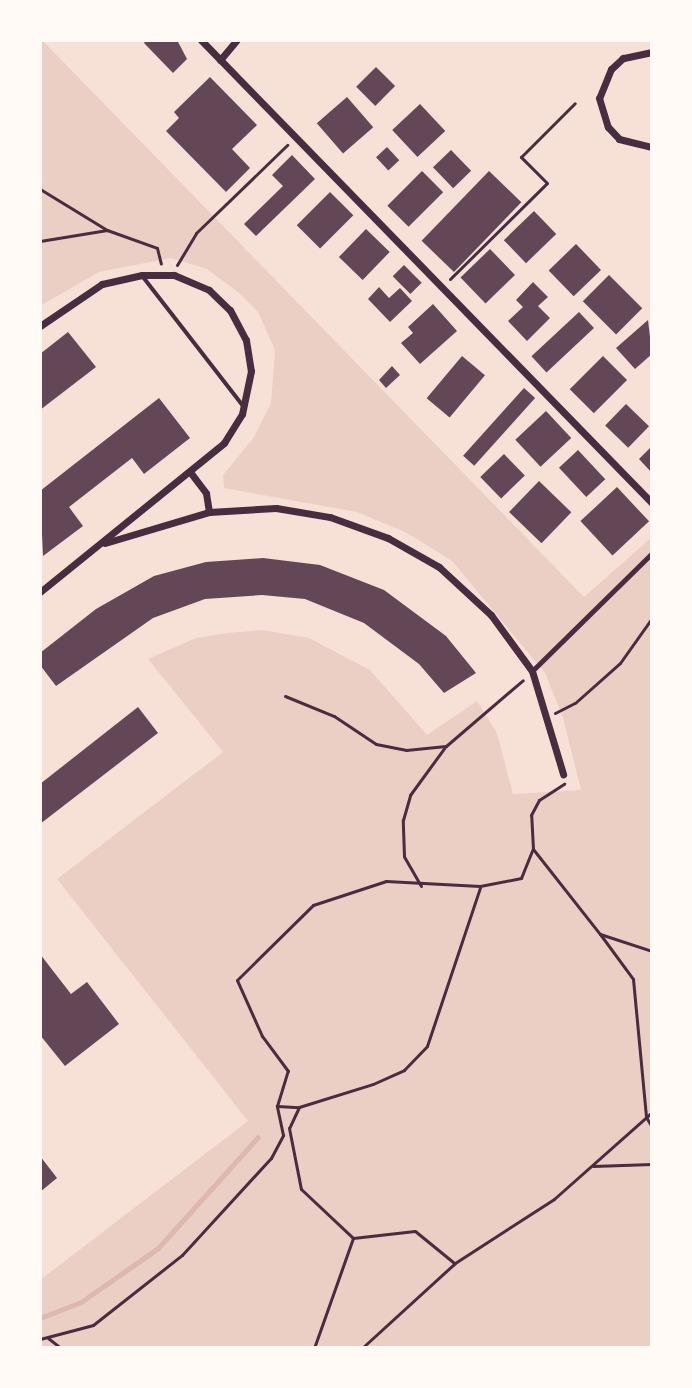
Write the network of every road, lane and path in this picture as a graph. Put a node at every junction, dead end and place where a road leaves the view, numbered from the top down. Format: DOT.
graph roads {
  1 [pos="201,40"];
  2 [pos="237,40"];
  3 [pos="652,52"];
  4 [pos="220,60"];
  5 [pos="575,103"];
  6 [pos="295,136"];
  7 [pos="651,149"];
  8 [pos="40,189"];
  9 [pos="107,230"];
  10 [pos="40,241"];
  11 [pos="164,274"];
  12 [pos="142,275"];
  13 [pos="174,275"];
  14 [pos="441,286"];
  15 [pos="40,326"];
  16 [pos="244,408"];
  17 [pos="191,473"];
  18 [pos="652,503"];
  19 [pos="209,512"];
  20 [pos="99,545"];
  21 [pos="652,553"];
  22 [pos="40,592"];
  23 [pos="652,618"];
  24 [pos="532,671"];
  25 [pos="285,696"];
  26 [pos="548,716"];
  27 [pos="446,746"];
  28 [pos="563,774"];
  29 [pos="533,849"];
  30 [pos="421,886"];
  31 [pos="480,886"];
  32 [pos="600,934"];
  33 [pos="652,951"];
  34 [pos="277,1106"];
  35 [pos="299,1107"];
  36 [pos="652,1112"];
  37 [pos="646,1117"];
  38 [pos="652,1127"];
  39 [pos="652,1164"];
  40 [pos="593,1166"];
  41 [pos="353,1238"];
  42 [pos="455,1263"];
  43 [pos="47,1338"];
  44 [pos="40,1339"];
  45 [pos="61,1348"];
  46 [pos="314,1348"];
  47 [pos="362,1348"];
  1 -- 4 [label="street"];
  2 -- 4 [label="street"];
  3 -- 7 [label="street"];
  4 -- 6 [label="street"];
  5 -- 14 [label="path"];
  6 -- 13 [label="path"];
  6 -- 14 [label="street"];
  8 -- 9 [label="path"];
  9 -- 10 [label="path"];
  9 -- 11 [label="path"];
  11 -- 12 [label="street"];
  11 -- 13 [label="street"];
  12 -- 15 [label="street"];
  12 -- 16 [label="lane"];
  13 -- 16 [label="street"];
  14 -- 18 [label="street"];
  16 -- 17 [label="street"];
  17 -- 19 [label="street"];
  17 -- 20 [label="street"];
  19 -- 20 [label="street"];
  19 -- 24 [label="street"];
  20 -- 22 [label="street"];
  21 -- 24 [label="street"];
  23 -- 26 [label="path"];
  24 -- 26 [label="street"];
  24 -- 27 [label="path"];
  25 -- 27 [label="path"];
  26 -- 28 [label="street"];
  27 -- 30 [label="path"];
  28 -- 29 [label="path"];
  29 -- 31 [label="path"];
  29 -- 32 [label="path"];
  30 -- 31 [label="path"];
  30 -- 34 [label="path"];
  31 -- 35 [label="path"];
  32 -- 33 [label="path"];
  32 -- 37 [label="path"];
  34 -- 35 [label="path"];
  34 -- 43 [label="path"];
  35 -- 41 [label="path"];
  36 -- 37 [label="path"];
  37 -- 38 [label="path"];
  37 -- 40 [label="path"];
  39 -- 40 [label="path"];
  40 -- 42 [label="path"];
  41 -- 42 [label="path"];
  41 -- 46 [label="path"];
  42 -- 47 [label="path"];
  43 -- 44 [label="path"];
  43 -- 45 [label="path"];
}
